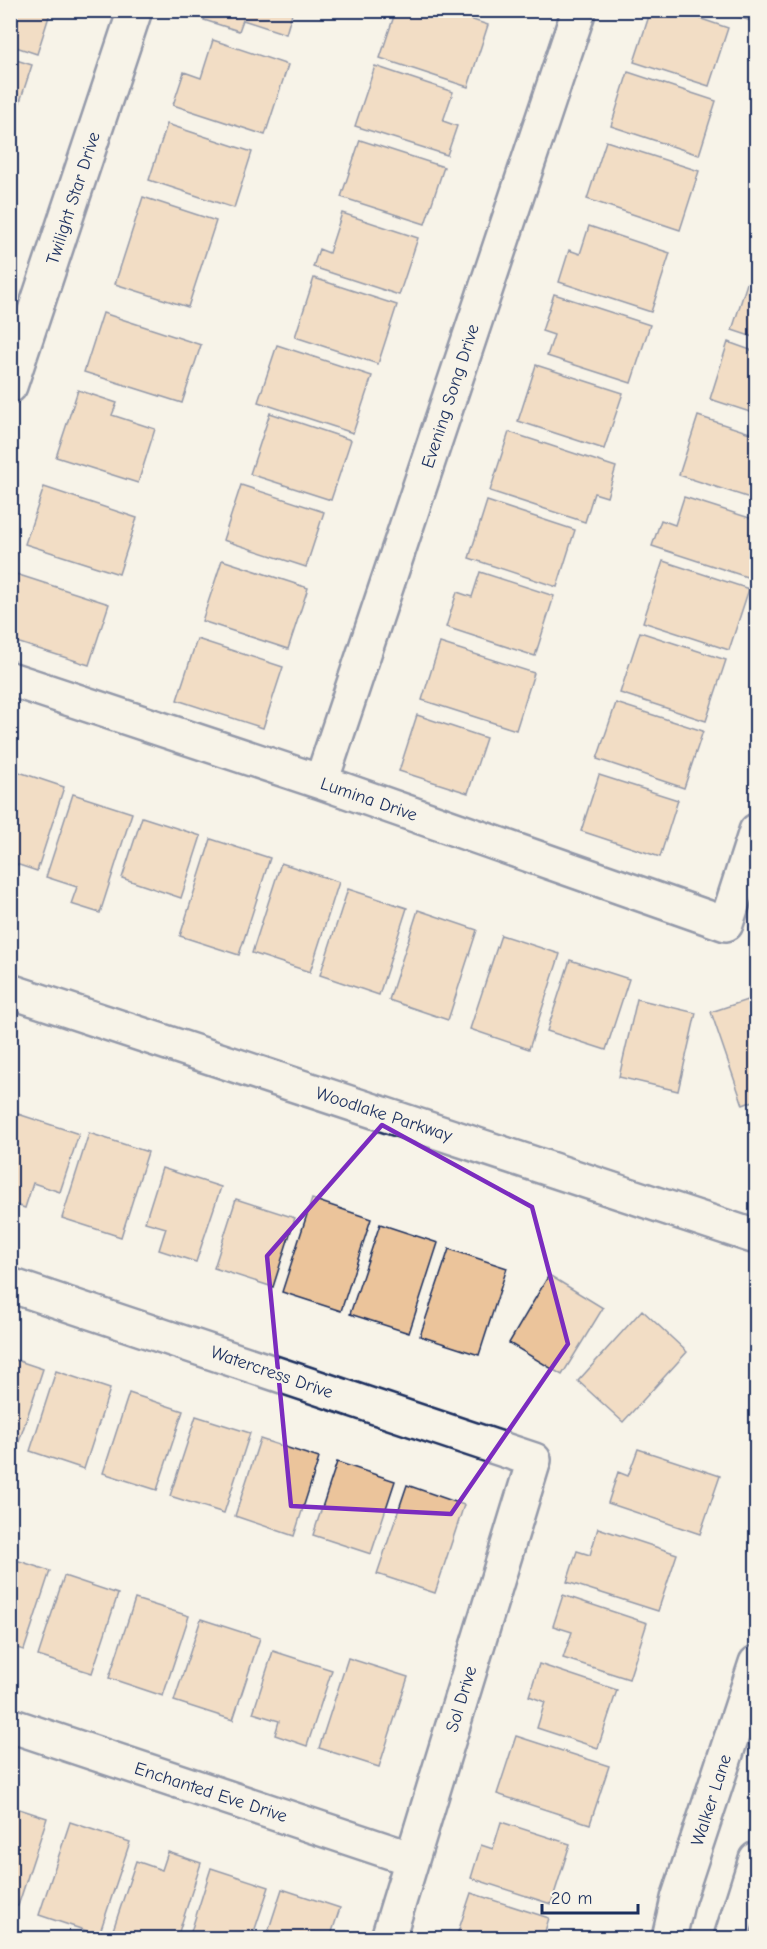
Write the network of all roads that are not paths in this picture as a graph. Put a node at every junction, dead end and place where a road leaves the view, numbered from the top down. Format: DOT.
graph roads {
  1 [pos="135,10"];
  2 [pos="579,10"];
  3 [pos="10,386"];
  4 [pos="10,680"];
  5 [pos="321,782"];
  6 [pos="756,831"];
  7 [pos="10,991"];
  8 [pos="756,1237"];
  9 [pos="10,1284"];
  10 [pos="534,1460"];
  11 [pos="756,1663"];
  12 [pos="10,1725"];
  13 [pos="412,1858"];
  14 [pos="756,1859"];
  15 [pos="388,1938"];
  16 [pos="669,1938"];
  17 [pos="730,1938"];
  1 -- 3 [label="street, Twilight Star Drive"];
  2 -- 5 [label="street, Evening Song Drive"];
  4 -- 5 [label="street, Lumina Drive"];
  5 -- 6 [label="street, Lumina Drive"];
  7 -- 8 [label="street, Woodlake Parkway"];
  9 -- 10 [label="street, Watercress Drive"];
  10 -- 13 [label="street, Sol Drive"];
  11 -- 16 [label="street, Walker Lane"];
  12 -- 13 [label="street, Enchanted Eve Drive"];
  13 -- 15 [label="street, Sol Drive"];
  14 -- 17 [label="street"];
}
